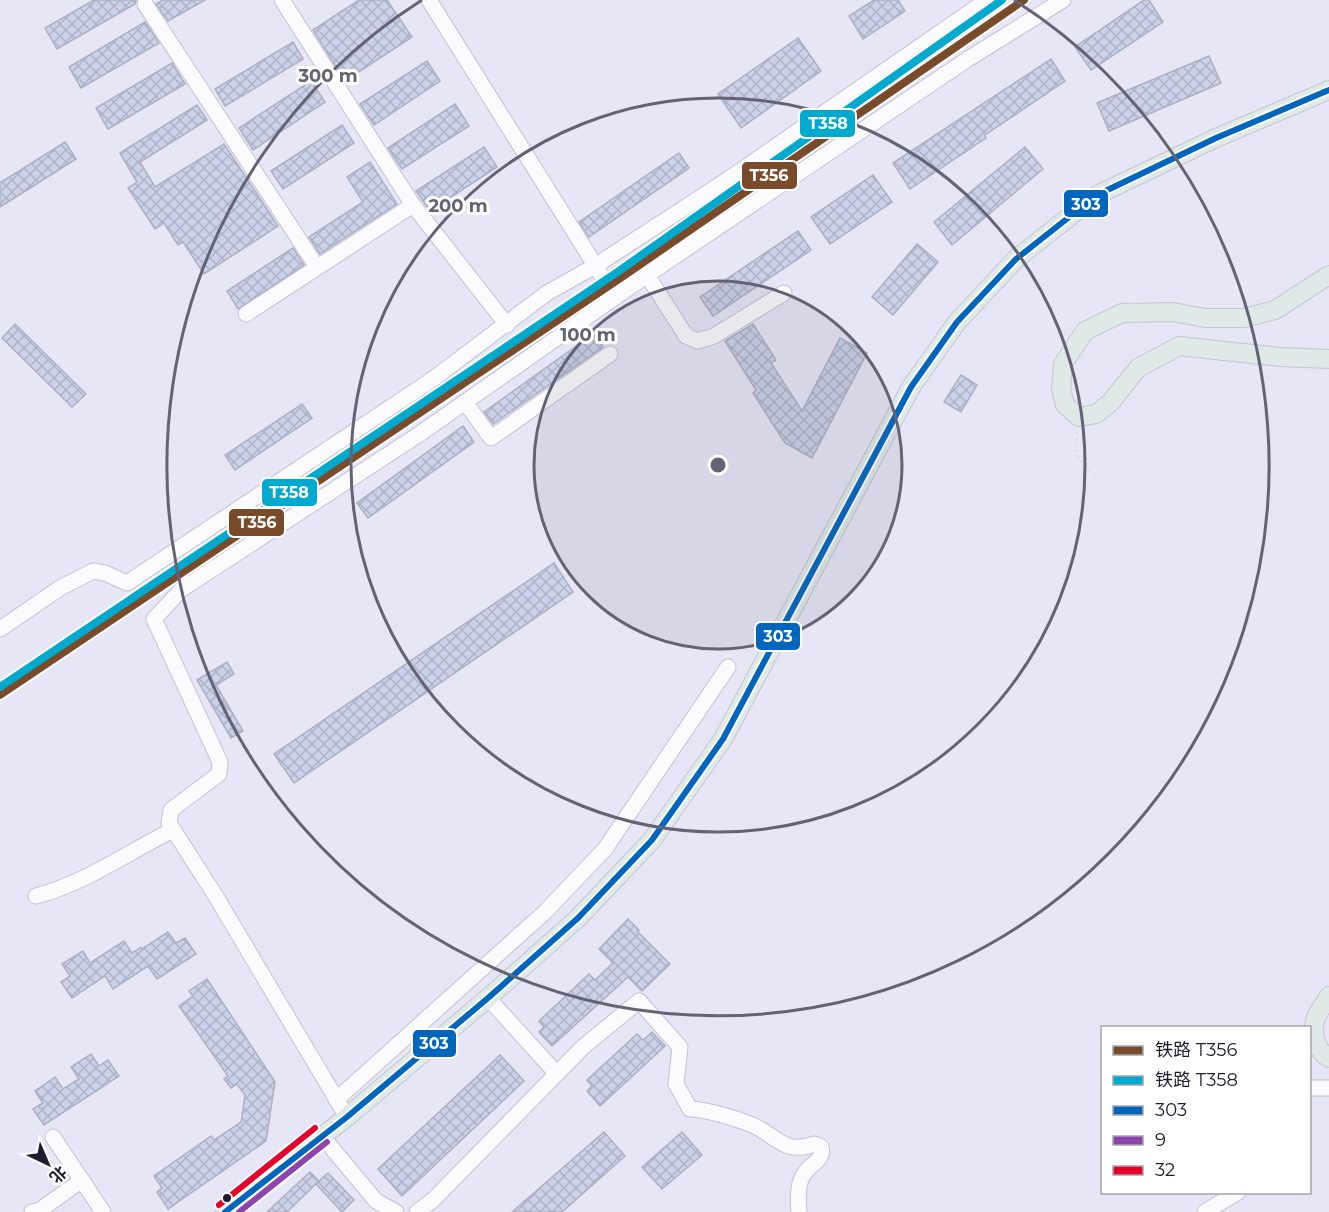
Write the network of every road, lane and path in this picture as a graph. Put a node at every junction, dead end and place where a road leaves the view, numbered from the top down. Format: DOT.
graph roads {
  1 [pos="282,0"];
  2 [pos="429,0"];
  3 [pos="987,0"];
  4 [pos="1063,0"];
  5 [pos="144,4"];
  6 [pos="1329,90"];
  7 [pos="413,206"];
  8 [pos="595,266"];
  9 [pos="317,267"];
  10 [pos="647,275"];
  11 [pos="1329,275"];
  12 [pos="784,293"];
  13 [pos="615,297"];
  14 [pos="246,314"];
  15 [pos="507,325"];
  16 [pos="610,354"];
  17 [pos="1329,359"];
  18 [pos="465,402"];
  19 [pos="1078,417"];
  20 [pos="1098,477"];
  21 [pos="0,629"];
  22 [pos="728,667"];
  23 [pos="173,830"];
  24 [pos="36,896"];
  25 [pos="1329,996"];
  26 [pos="488,998"];
  27 [pos="1329,1058"];
  28 [pos="557,1074"];
  29 [pos="1311,1088"];
  30 [pos="1329,1088"];
  31 [pos="336,1100"];
  32 [pos="347,1117"];
  33 [pos="321,1135"];
  34 [pos="53,1137"];
  35 [pos="82,1180"];
  36 [pos="1235,1194"];
  37 [pos="388,1210"];
  38 [pos="33,1212"];
  39 [pos="103,1212"];
  40 [pos="225,1212"];
  41 [pos="417,1212"];
  42 [pos="799,1212"];
  43 [pos="1205,1212"];
  1 -- 7 [label="street"];
  2 -- 8 [label="street"];
  3 -- 8 [label="street"];
  4 -- 10 [label="street"];
  5 -- 9 [label="street"];
  6 -- 26 [label="main road"];
  7 -- 9 [label="street"];
  7 -- 15 [label="street"];
  8 -- 13 [label="street"];
  8 -- 15 [label="street"];
  9 -- 14 [label="street"];
  10 -- 12 [label="street"];
  10 -- 13 [label="street"];
  11 -- 19 [label="main road"];
  13 -- 18 [label="street"];
  15 -- 21 [label="street"];
  16 -- 18 [label="street"];
  17 -- 19 [label="main road"];
  18 -- 23 [label="street"];
  19 -- 20 [label="path"];
  22 -- 31 [label="street"];
  23 -- 24 [label="street"];
  23 -- 31 [label="street"];
  25 -- 27 [label="main road"];
  26 -- 28 [label="street"];
  26 -- 32 [label="main road"];
  28 -- 41 [label="street"];
  28 -- 42 [label="street"];
  29 -- 30 [label="street"];
  31 -- 32 [label="street"];
  32 -- 33 [label="main road"];
  33 -- 37 [label="street"];
  33 -- 40 [label="main road"];
  34 -- 35 [label="street"];
  35 -- 38 [label="street"];
  35 -- 39 [label="street"];
  36 -- 43 [label="street"];
}
